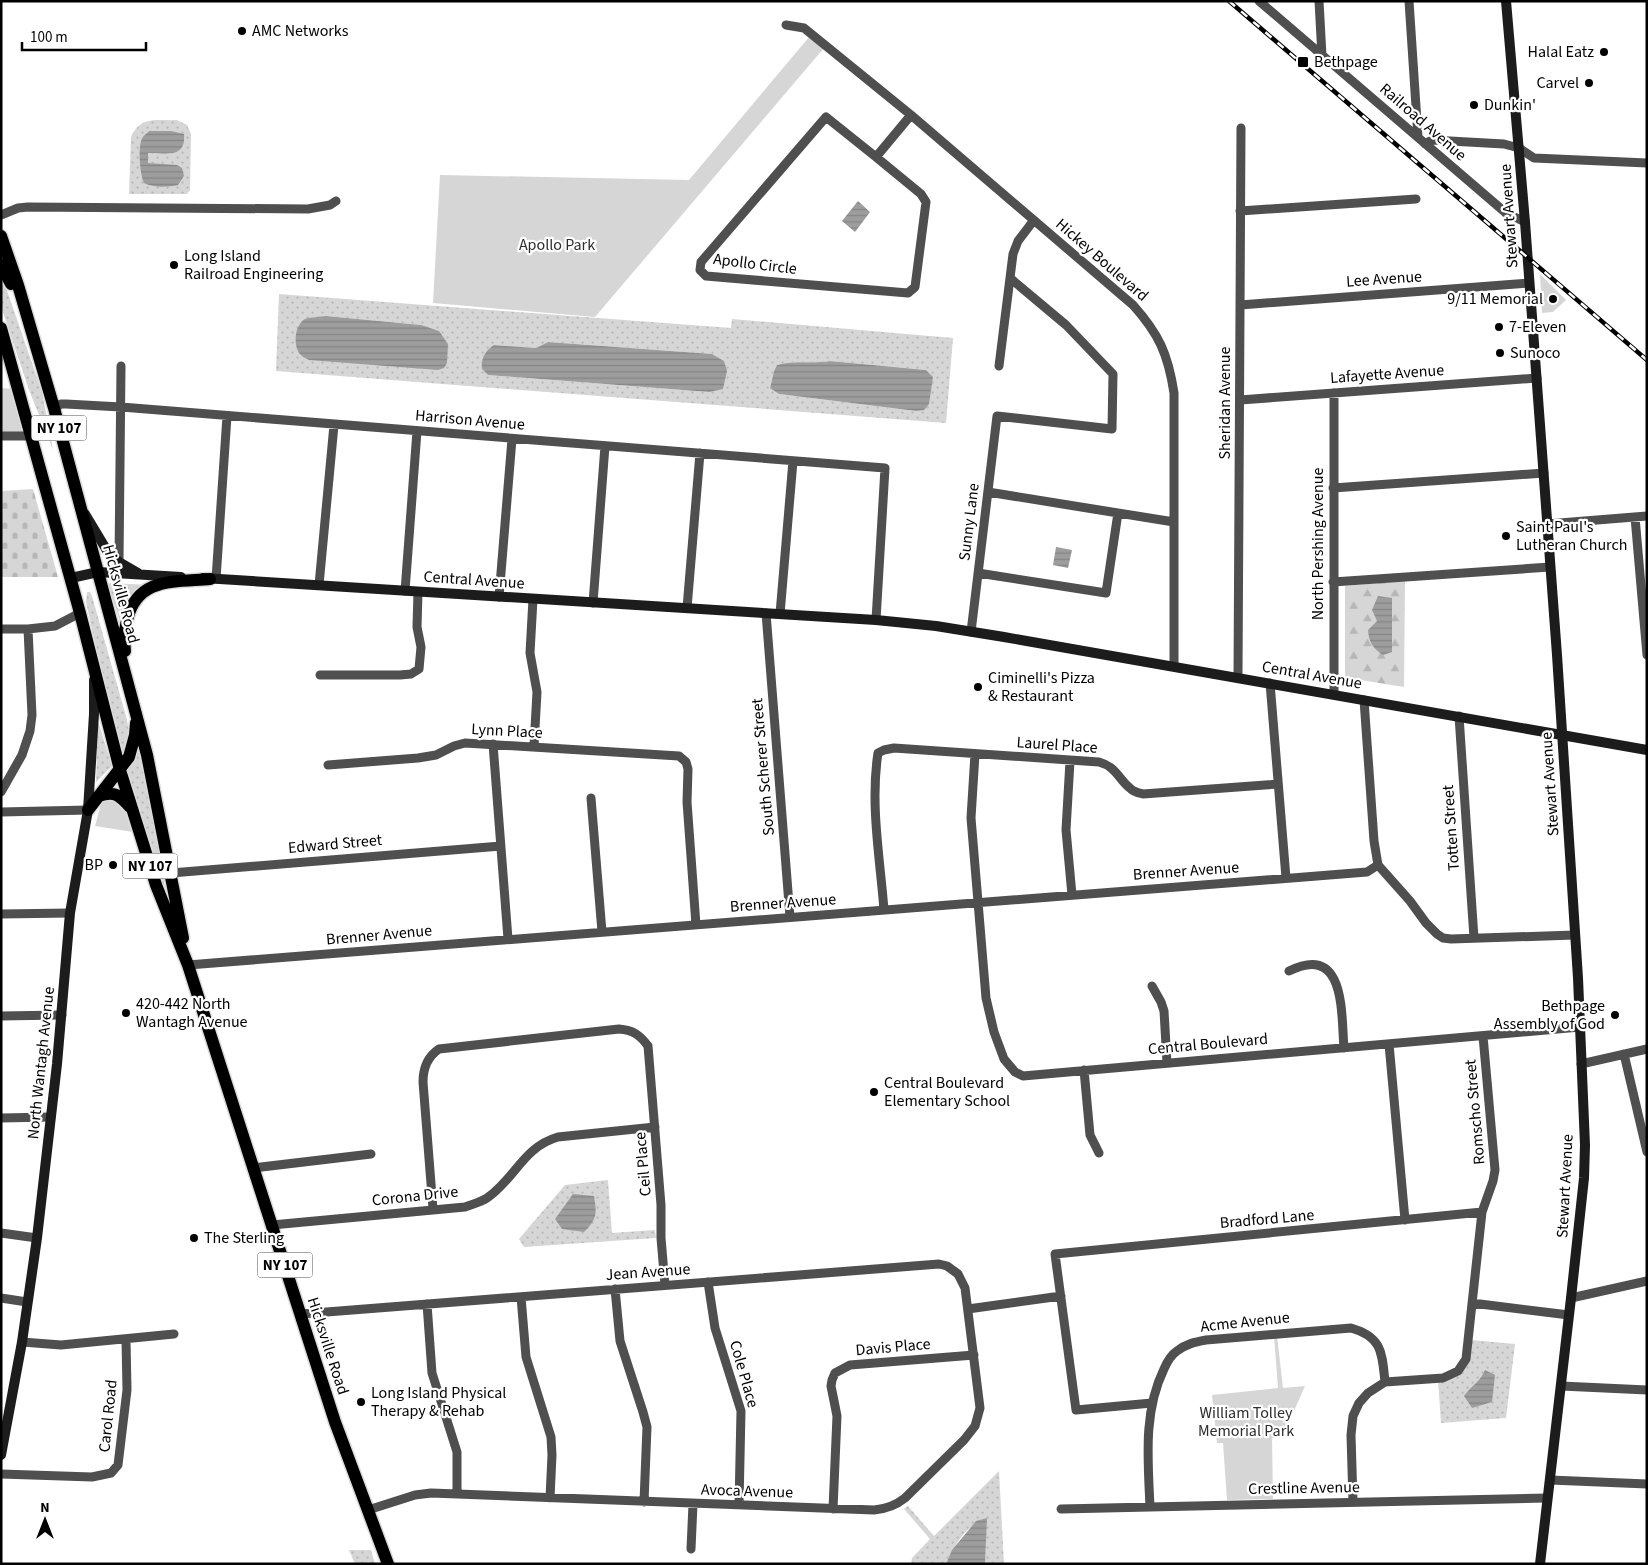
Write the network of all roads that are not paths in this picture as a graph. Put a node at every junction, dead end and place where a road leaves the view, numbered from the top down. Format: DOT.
graph roads {
  1 [pos="1259,1"];
  2 [pos="1319,1"];
  3 [pos="1409,1"];
  4 [pos="1506,1"];
  5 [pos="786,25"];
  6 [pos="1322,56"];
  7 [pos="910,115"];
  8 [pos="1241,128"];
  9 [pos="1418,137"];
  10 [pos="1425,144"];
  11 [pos="1519,148"];
  12 [pos="876,157"];
  13 [pos="1647,163"];
  14 [pos="1416,199"];
  15 [pos="336,201"];
  16 [pos="1240,211"];
  17 [pos="1,215"];
  18 [pos="1034,220"];
  19 [pos="1525,222"];
  20 [pos="1,236"];
  21 [pos="1,265"];
  22 [pos="1010,278"];
  23 [pos="1529,283"];
  24 [pos="1240,305"];
  25 [pos="27,313"];
  26 [pos="1,328"];
  27 [pos="120,366"];
  28 [pos="999,366"];
  29 [pos="1536,378"];
  30 [pos="1334,393"];
  31 [pos="1240,400"];
  32 [pos="121,407"];
  33 [pos="54,408"];
  34 [pos="227,416"];
  35 [pos="334,425"];
  36 [pos="417,431"];
  37 [pos="1,436"];
  38 [pos="32,436"];
  39 [pos="512,439"];
  40 [pos="605,446"];
  41 [pos="700,454"];
  42 [pos="793,461"];
  43 [pos="1544,473"];
  44 [pos="1334,488"];
  45 [pos="988,492"];
  46 [pos="80,504"];
  47 [pos="1118,513"];
  48 [pos="1647,516"];
  49 [pos="1636,517"];
  50 [pos="1174,522"];
  51 [pos="1547,524"];
  52 [pos="119,562"];
  53 [pos="1550,567"];
  54 [pos="98,572"];
  55 [pos="978,573"];
  56 [pos="141,574"];
  57 [pos="70,578"];
  58 [pos="213,579"];
  59 [pos="1333,582"];
  60 [pos="319,585"];
  61 [pos="405,591"];
  62 [pos="418,592"];
  63 [pos="499,597"];
  64 [pos="533,599"];
  65 [pos="592,602"];
  66 [pos="687,608"];
  67 [pos="80,613"];
  68 [pos="766,613"];
  69 [pos="780,614"];
  70 [pos="876,620"];
  71 [pos="1,629"];
  72 [pos="28,629"];
  73 [pos="971,632"];
  74 [pos="1647,655"];
  75 [pos="1174,666"];
  76 [pos="94,672"];
  77 [pos="320,675"];
  78 [pos="1238,677"];
  79 [pos="128,681"];
  80 [pos="1270,683"];
  81 [pos="1334,694"];
  82 [pos="1364,700"];
  83 [pos="136,712"];
  84 [pos="1459,716"];
  85 [pos="1562,734"];
  86 [pos="493,744"];
  87 [pos="534,746"];
  88 [pos="1647,750"];
  89 [pos="975,754"];
  90 [pos="1070,761"];
  91 [pos="328,765"];
  92 [pos="120,770"];
  93 [pos="1278,784"];
  94 [pos="1,792"];
  95 [pos="99,796"];
  96 [pos="591,798"];
  97 [pos="132,809"];
  98 [pos="88,810"];
  99 [pos="1,812"];
  100 [pos="501,846"];
  101 [pos="1378,865"];
  102 [pos="171,873"];
  103 [pos="1286,878"];
  104 [pos="1072,895"];
  105 [pos="978,902"];
  106 [pos="884,910"];
  107 [pos="70,913"];
  108 [pos="1,914"];
  109 [pos="790,917"];
  110 [pos="696,924"];
  111 [pos="602,932"];
  112 [pos="1575,935"];
  113 [pos="1474,938"];
  114 [pos="508,940"];
  115 [pos="188,965"];
  116 [pos="1289,970"];
  117 [pos="1152,986"];
  118 [pos="62,1015"];
  119 [pos="1,1016"];
  120 [pos="1580,1028"];
  121 [pos="1484,1036"];
  122 [pos="1389,1044"];
  123 [pos="1344,1048"];
  124 [pos="1647,1049"];
  125 [pos="1624,1054"];
  126 [pos="1168,1063"];
  127 [pos="1581,1064"];
  128 [pos="1084,1070"];
  129 [pos="51,1117"];
  130 [pos="1,1118"];
  131 [pos="655,1127"];
  132 [pos="1647,1152"];
  133 [pos="371,1154"];
  134 [pos="1099,1154"];
  135 [pos="253,1168"];
  136 [pos="433,1209"];
  137 [pos="1482,1212"];
  138 [pos="1405,1220"];
  139 [pos="272,1225"];
  140 [pos="1,1234"];
  141 [pos="37,1238"];
  142 [pos="1647,1281"];
  143 [pos="708,1282"];
  144 [pos="665,1285"];
  145 [pos="615,1289"];
  146 [pos="1061,1296"];
  147 [pos="521,1297"];
  148 [pos="1,1298"];
  149 [pos="1571,1298"];
  150 [pos="27,1302"];
  151 [pos="1472,1303"];
  152 [pos="427,1304"];
  153 [pos="968,1309"];
  154 [pos="301,1314"];
  155 [pos="1569,1315"];
  156 [pos="174,1334"];
  157 [pos="126,1340"];
  158 [pos="22,1342"];
  159 [pos="974,1355"];
  160 [pos="1385,1382"];
  161 [pos="1561,1386"];
  162 [pos="1647,1390"];
  163 [pos="1152,1403"];
  164 [pos="2,1442"];
  165 [pos="1,1455"];
  166 [pos="1,1474"];
  167 [pos="1550,1480"];
  168 [pos="1647,1484"];
  169 [pos="457,1494"];
  170 [pos="550,1498"];
  171 [pos="1547,1498"];
  172 [pos="644,1502"];
  173 [pos="1352,1502"];
  174 [pos="693,1504"];
  175 [pos="739,1505"];
  176 [pos="1150,1507"];
  177 [pos="833,1509"];
  178 [pos="1061,1509"];
  179 [pos="368,1510"];
  180 [pos="691,1549"];
  181 [pos="388,1564"];
  182 [pos="1540,1564"];
  1 -- 6 [label="street, Railroad Avenue"];
  2 -- 6 [label="street"];
  3 -- 9 [label="street"];
  4 -- 11 [label="main road, Stewart Avenue"];
  5 -- 7 [label="street, Hickey Boulevard"];
  6 -- 9 [label="street, Railroad Avenue"];
  7 -- 12 [label="street"];
  7 -- 18 [label="street, Hickey Boulevard"];
  8 -- 16 [label="street, Sheridan Avenue"];
  9 -- 10 [label="street, Railroad Avenue"];
  10 -- 11 [label="street"];
  10 -- 19 [label="street, Railroad Avenue"];
  11 -- 13 [label="street"];
  11 -- 19 [label="main road, Stewart Avenue"];
  12 -- 12 [label="street, Apollo Circle"];
  14 -- 16 [label="street"];
  15 -- 17 [label="street"];
  16 -- 24 [label="street, Sheridan Avenue"];
  18 -- 22 [label="street"];
  18 -- 50 [label="street, Hickey Boulevard"];
  19 -- 23 [label="main road, Stewart Avenue"];
  20 -- 25 [label="main road, Hicksville Road / NY 107"];
  21 -- 25 [label="main road"];
  22 -- 28 [label="street"];
  22 -- 45 [label="street, Sunny Lane"];
  23 -- 24 [label="street, Lee Avenue"];
  23 -- 29 [label="main road, Stewart Avenue"];
  24 -- 31 [label="street, Sheridan Avenue"];
  25 -- 33 [label="main road, Hicksville Road / NY 107"];
  26 -- 38 [label="main road, Hicksville Road / NY 107"];
  27 -- 32 [label="street"];
  29 -- 30 [label="street, Lafayette Avenue"];
  29 -- 43 [label="main road, Stewart Avenue"];
  30 -- 31 [label="street, Lafayette Avenue"];
  30 -- 44 [label="street, North Pershing Avenue"];
  31 -- 78 [label="street, Sheridan Avenue"];
  32 -- 33 [label="street, Harrison Avenue"];
  32 -- 34 [label="street, Harrison Avenue"];
  32 -- 52 [label="street"];
  33 -- 46 [label="main road, Hicksville Road / NY 107"];
  34 -- 35 [label="street, Harrison Avenue"];
  34 -- 58 [label="street"];
  35 -- 36 [label="street, Harrison Avenue"];
  35 -- 60 [label="street"];
  36 -- 39 [label="street, Harrison Avenue"];
  36 -- 61 [label="street"];
  37 -- 38 [label="street"];
  38 -- 57 [label="main road, Hicksville Road / NY 107"];
  39 -- 40 [label="street, Harrison Avenue"];
  39 -- 63 [label="street"];
  40 -- 41 [label="street, Harrison Avenue"];
  40 -- 65 [label="street"];
  41 -- 42 [label="street, Harrison Avenue"];
  41 -- 66 [label="street"];
  42 -- 69 [label="street"];
  42 -- 70 [label="street, Harrison Avenue"];
  43 -- 44 [label="street"];
  43 -- 51 [label="main road, Stewart Avenue"];
  44 -- 59 [label="street, North Pershing Avenue"];
  45 -- 47 [label="street"];
  45 -- 55 [label="street, Sunny Lane"];
  46 -- 52 [label="main road"];
  46 -- 54 [label="main road, Hicksville Road / NY 107"];
  47 -- 50 [label="street"];
  47 -- 55 [label="street"];
  48 -- 49 [label="street"];
  49 -- 51 [label="street"];
  49 -- 74 [label="street"];
  50 -- 75 [label="street, Hickey Boulevard"];
  51 -- 53 [label="main road, Stewart Avenue"];
  52 -- 56 [label="main road"];
  53 -- 59 [label="street"];
  53 -- 85 [label="main road, Stewart Avenue"];
  54 -- 56 [label="main road, Central Avenue"];
  54 -- 57 [label="main road, Central Avenue"];
  54 -- 79 [label="main road, Hicksville Road"];
  55 -- 73 [label="street, Sunny Lane"];
  56 -- 58 [label="main road, Central Avenue"];
  57 -- 67 [label="main road, Hicksville Road / NY 107"];
  58 -- 60 [label="main road, Central Avenue"];
  58 -- 79 [label="main road"];
  59 -- 81 [label="street, North Pershing Avenue"];
  60 -- 61 [label="main road, Central Avenue"];
  61 -- 62 [label="main road, Central Avenue"];
  62 -- 63 [label="main road, Central Avenue"];
  62 -- 77 [label="street"];
  63 -- 64 [label="main road, Central Avenue"];
  64 -- 65 [label="main road, Central Avenue"];
  64 -- 87 [label="street"];
  65 -- 66 [label="main road, Central Avenue"];
  66 -- 68 [label="main road, Central Avenue"];
  67 -- 72 [label="street"];
  67 -- 76 [label="main road, Hicksville Road / NY 107"];
  68 -- 69 [label="main road, Central Avenue"];
  68 -- 109 [label="street, South Scherer Street"];
  69 -- 70 [label="main road, Central Avenue"];
  70 -- 73 [label="main road, Central Avenue"];
  71 -- 72 [label="street"];
  72 -- 94 [label="street"];
  73 -- 75 [label="main road, Central Avenue"];
  75 -- 78 [label="main road, Central Avenue"];
  76 -- 92 [label="main road, Hicksville Road / NY 107"];
  76 -- 98 [label="main road, North Wantagh Avenue"];
  78 -- 80 [label="main road, Central Avenue"];
  79 -- 83 [label="main road, Hicksville Road"];
  80 -- 81 [label="main road, Central Avenue"];
  80 -- 93 [label="street"];
  81 -- 82 [label="main road, Central Avenue"];
  82 -- 84 [label="main road, Central Avenue"];
  82 -- 101 [label="street"];
  83 -- 92 [label="main road"];
  83 -- 102 [label="main road, Hicksville Road / NY 107"];
  84 -- 85 [label="main road, Central Avenue"];
  84 -- 113 [label="street, Totten Street"];
  85 -- 88 [label="main road, Central Avenue"];
  85 -- 112 [label="main road, Stewart Avenue"];
  86 -- 87 [label="street, Lynn Place"];
  86 -- 91 [label="street, Lynn Place"];
  86 -- 100 [label="street"];
  87 -- 110 [label="street, Lynn Place"];
  89 -- 90 [label="street, Laurel Place"];
  89 -- 105 [label="street, Central Boulevard"];
  89 -- 106 [label="street, Laurel Place"];
  90 -- 93 [label="street, Laurel Place"];
  90 -- 104 [label="street"];
  92 -- 95 [label="main road"];
  92 -- 97 [label="main road, Hicksville Road / NY 107"];
  93 -- 103 [label="street"];
  95 -- 97 [label="main road"];
  95 -- 98 [label="main road"];
  96 -- 111 [label="street"];
  97 -- 115 [label="main road, Hicksville Road / NY 107"];
  98 -- 99 [label="street"];
  98 -- 107 [label="main road, North Wantagh Avenue"];
  100 -- 102 [label="street, Edward Street"];
  100 -- 114 [label="street"];
  101 -- 103 [label="street, Brenner Avenue"];
  101 -- 113 [label="street"];
  102 -- 115 [label="main road, Hicksville Road / NY 107"];
  103 -- 104 [label="street, Brenner Avenue"];
  104 -- 105 [label="street, Brenner Avenue"];
  105 -- 106 [label="street, Brenner Avenue"];
  105 -- 128 [label="street, Central Boulevard"];
  106 -- 109 [label="street, Brenner Avenue"];
  107 -- 108 [label="street"];
  107 -- 118 [label="main road, North Wantagh Avenue"];
  109 -- 110 [label="street, Brenner Avenue"];
  110 -- 111 [label="street, Brenner Avenue"];
  111 -- 114 [label="street, Brenner Avenue"];
  112 -- 113 [label="street"];
  112 -- 120 [label="main road, Stewart Avenue"];
  114 -- 115 [label="street, Brenner Avenue"];
  115 -- 135 [label="main road, Hicksville Road / NY 107"];
  116 -- 123 [label="street"];
  117 -- 126 [label="street"];
  118 -- 119 [label="street"];
  118 -- 129 [label="main road, North Wantagh Avenue"];
  120 -- 121 [label="street, Central Boulevard"];
  120 -- 127 [label="main road, Stewart Avenue"];
  121 -- 122 [label="street, Central Boulevard"];
  121 -- 137 [label="street, Romscho Street"];
  122 -- 123 [label="street, Central Boulevard"];
  122 -- 138 [label="street"];
  123 -- 126 [label="street, Central Boulevard"];
  124 -- 125 [label="street"];
  125 -- 127 [label="street"];
  125 -- 132 [label="street"];
  126 -- 128 [label="street, Central Boulevard"];
  127 -- 149 [label="main road, Stewart Avenue"];
  128 -- 134 [label="street"];
  129 -- 130 [label="street"];
  129 -- 141 [label="main road, North Wantagh Avenue"];
  131 -- 136 [label="street, Corona Drive"];
  131 -- 136 [label="street, Ceil Place"];
  131 -- 144 [label="street, Ceil Place"];
  133 -- 135 [label="street"];
  135 -- 139 [label="main road, Hicksville Road / NY 107"];
  136 -- 139 [label="street, Corona Drive"];
  137 -- 138 [label="street, Bradford Lane"];
  137 -- 151 [label="street, Romscho Street"];
  138 -- 146 [label="street, Bradford Lane"];
  139 -- 154 [label="main road, Hicksville Road / NY 107"];
  140 -- 141 [label="street"];
  141 -- 150 [label="main road, North Wantagh Avenue"];
  142 -- 149 [label="street"];
  143 -- 144 [label="street, Jean Avenue"];
  143 -- 153 [label="street, Jean Avenue"];
  143 -- 175 [label="street, Cole Place"];
  144 -- 145 [label="street, Jean Avenue"];
  145 -- 147 [label="street, Jean Avenue"];
  145 -- 172 [label="street"];
  146 -- 153 [label="street"];
  146 -- 163 [label="street"];
  147 -- 152 [label="street, Jean Avenue"];
  147 -- 170 [label="street"];
  148 -- 150 [label="street"];
  149 -- 155 [label="main road, Stewart Avenue"];
  150 -- 158 [label="main road, North Wantagh Avenue"];
  151 -- 155 [label="street"];
  151 -- 160 [label="street, Romscho Street"];
  152 -- 154 [label="street, Jean Avenue"];
  152 -- 169 [label="street"];
  153 -- 159 [label="street, Avoca Avenue"];
  154 -- 179 [label="main road, Hicksville Road / NY 107"];
  155 -- 161 [label="main road, Stewart Avenue"];
  156 -- 157 [label="street"];
  157 -- 158 [label="street"];
  157 -- 166 [label="street, Carol Road"];
  158 -- 164 [label="main road, North Wantagh Avenue"];
  159 -- 177 [label="street, Avoca Avenue"];
  159 -- 177 [label="street, Davis Place"];
  160 -- 163 [label="street, Acme Avenue"];
  160 -- 173 [label="street"];
  161 -- 162 [label="street"];
  161 -- 167 [label="main road, Stewart Avenue"];
  163 -- 176 [label="street, Acme Avenue"];
  164 -- 165 [label="main road, North Wantagh Avenue"];
  167 -- 168 [label="street"];
  167 -- 171 [label="main road, Stewart Avenue"];
  169 -- 170 [label="street, Avoca Avenue"];
  169 -- 179 [label="street, Avoca Avenue"];
  170 -- 172 [label="street, Avoca Avenue"];
  171 -- 173 [label="street, Crestline Avenue"];
  171 -- 182 [label="main road, Stewart Avenue"];
  172 -- 174 [label="street, Avoca Avenue"];
  173 -- 176 [label="street, Crestline Avenue"];
  174 -- 175 [label="street, Avoca Avenue"];
  174 -- 180 [label="street"];
  175 -- 177 [label="street, Avoca Avenue"];
  176 -- 178 [label="street, Crestline Avenue"];
  179 -- 181 [label="main road, Hicksville Road / NY 107"];
}
